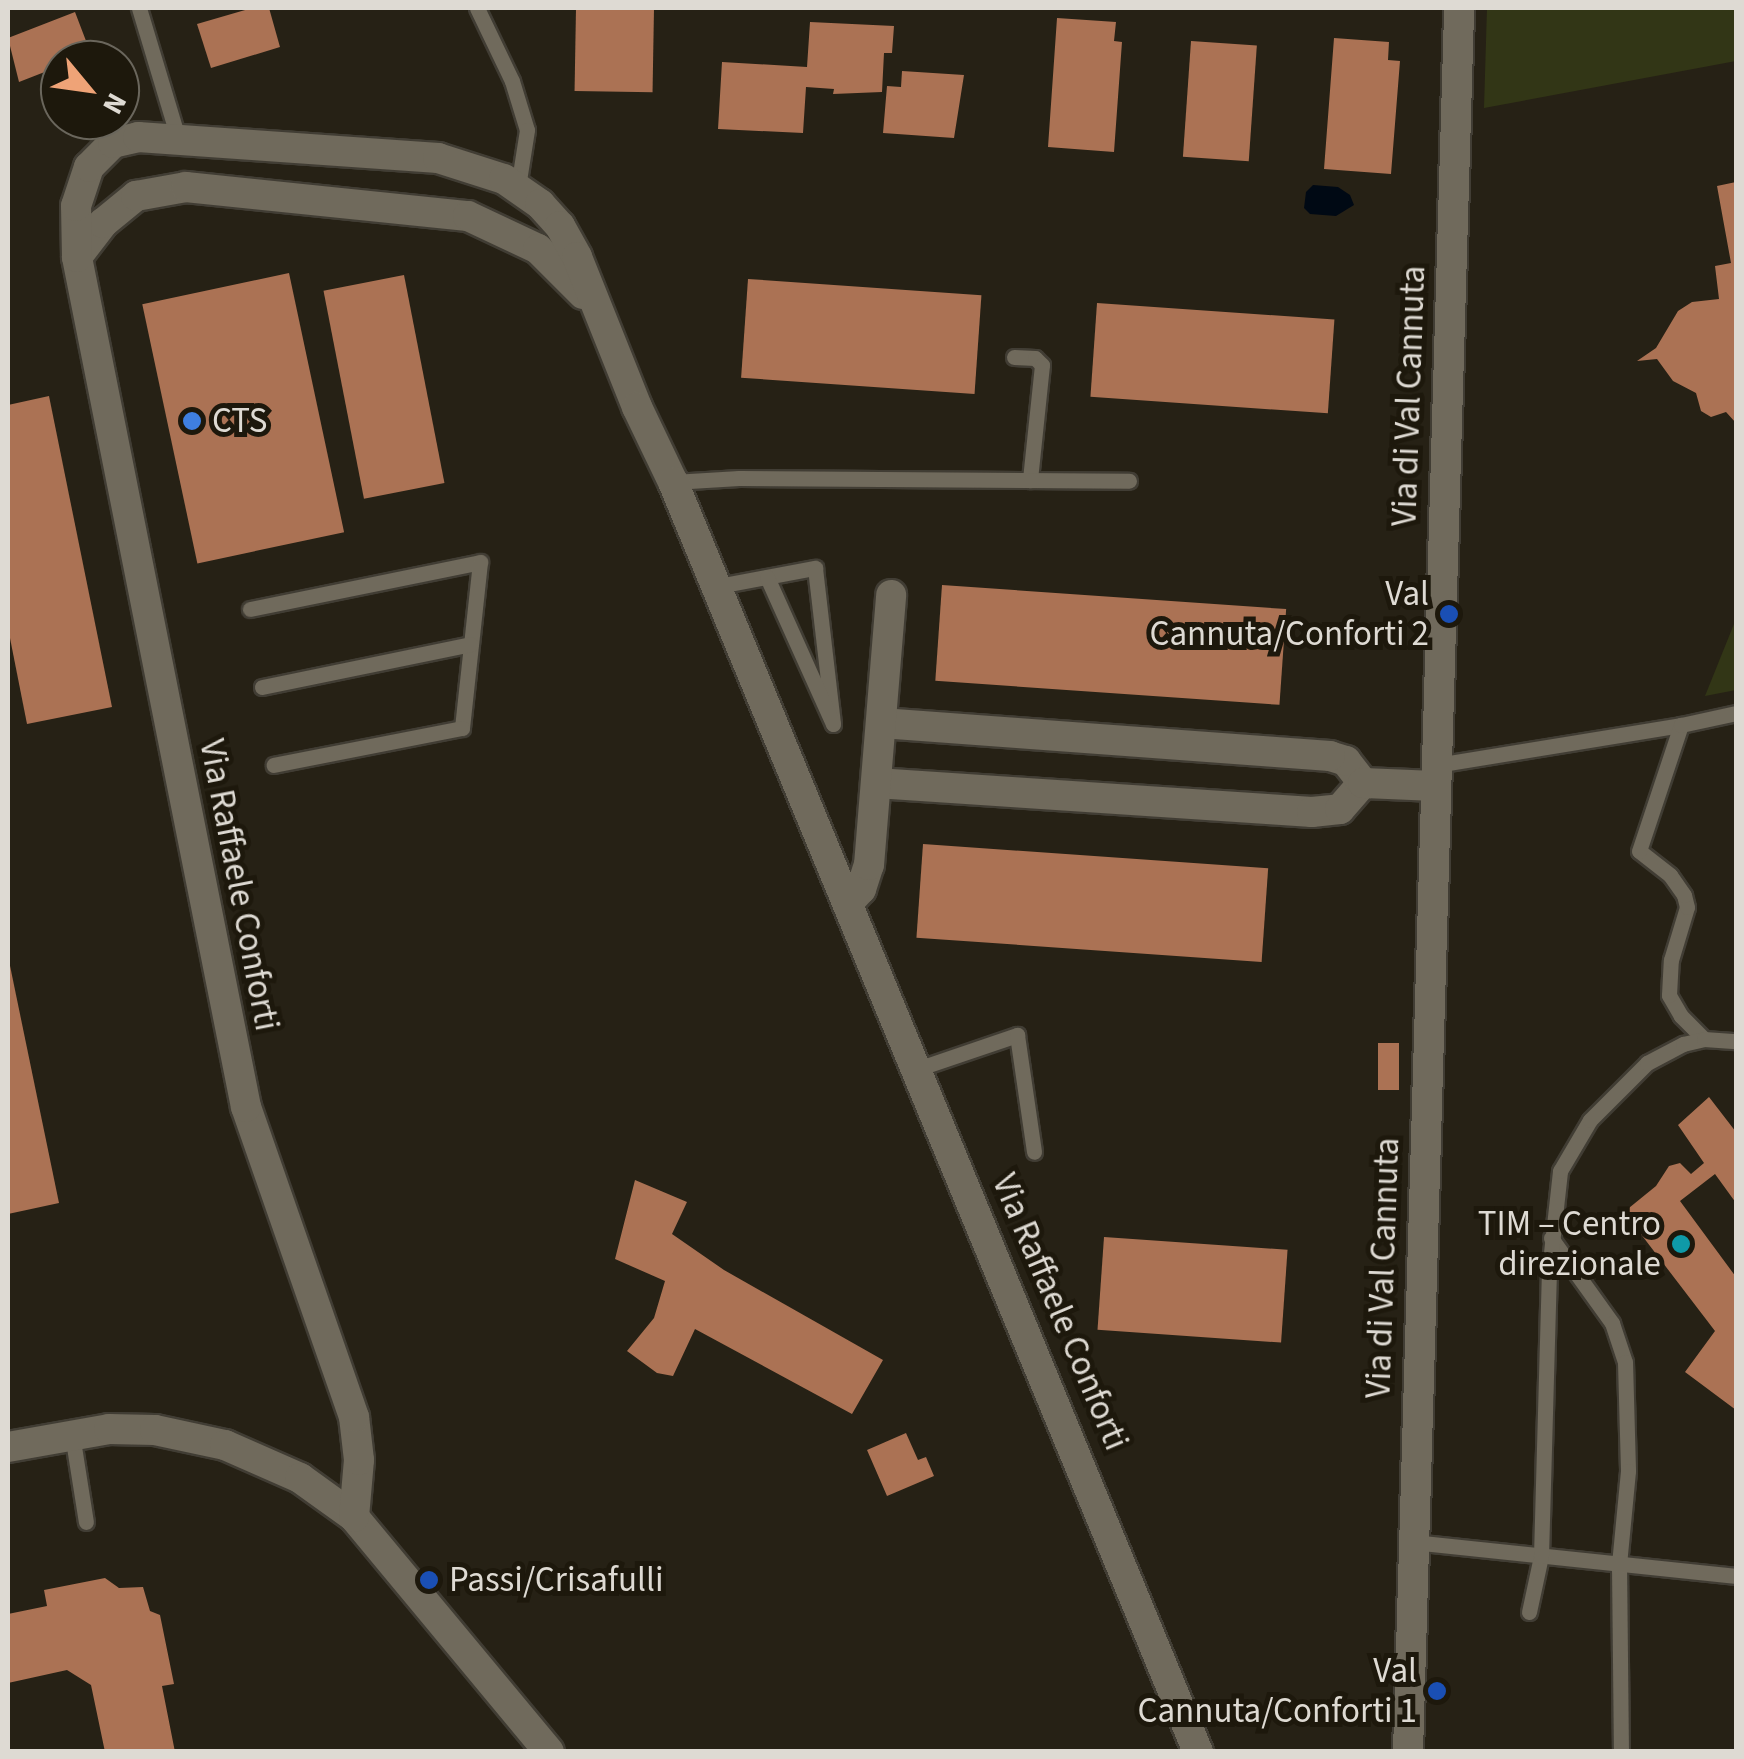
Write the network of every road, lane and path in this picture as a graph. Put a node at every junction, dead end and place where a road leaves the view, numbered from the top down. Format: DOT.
graph roads {
  1 [pos="139,8"];
  2 [pos="477,8"];
  3 [pos="1459,8"];
  4 [pos="178,138"];
  5 [pos="518,187"];
  6 [pos="77,257"];
  7 [pos="601,322"];
  8 [pos="1014,357"];
  9 [pos="1030,480"];
  10 [pos="1129,481"];
  11 [pos="673,482"];
  12 [pos="767,577"];
  13 [pos="714,587"];
  14 [pos="891,595"];
  15 [pos="250,609"];
  16 [pos="471,644"];
  17 [pos="262,686"];
  18 [pos="1736,712"];
  19 [pos="881,723"];
  20 [pos="1680,725"];
  21 [pos="274,765"];
  22 [pos="1436,775"];
  23 [pos="876,783"];
  24 [pos="1363,783"];
  25 [pos="848,903"];
  26 [pos="1704,1039"];
  27 [pos="1736,1041"];
  28 [pos="917,1068"];
  29 [pos="1034,1152"];
  30 [pos="1552,1238"];
  31 [pos="72,1434"];
  32 [pos="8,1447"];
  33 [pos="354,1517"];
  34 [pos="86,1522"];
  35 [pos="1412,1542"];
  36 [pos="1541,1556"];
  37 [pos="1619,1564"];
  38 [pos="1736,1576"];
  39 [pos="1529,1612"];
  40 [pos="549,1752"];
  41 [pos="1198,1752"];
  42 [pos="1408,1752"];
  43 [pos="1621,1752"];
  1 -- 4 [label="lane"];
  2 -- 5 [label="lane"];
  3 -- 22 [label="street, Via di Val Cannuta"];
  4 -- 5 [label="street, Via Raffaele Conforti"];
  4 -- 6 [label="street, Via Raffaele Conforti"];
  5 -- 7 [label="street, Via Raffaele Conforti"];
  6 -- 7 [label="street, Via Raffaele Conforti"];
  6 -- 33 [label="street, Via Raffaele Conforti"];
  7 -- 11 [label="street, Via Raffaele Conforti"];
  8 -- 9 [label="lane"];
  9 -- 10 [label="lane"];
  9 -- 11 [label="lane"];
  11 -- 13 [label="street, Via Raffaele Conforti"];
  12 -- 12 [label="lane"];
  12 -- 13 [label="lane"];
  13 -- 25 [label="street, Via Raffaele Conforti"];
  14 -- 19 [label="street"];
  15 -- 16 [label="lane"];
  16 -- 17 [label="lane"];
  16 -- 21 [label="lane"];
  18 -- 20 [label="lane"];
  19 -- 23 [label="street"];
  19 -- 24 [label="street"];
  20 -- 22 [label="lane"];
  20 -- 26 [label="lane"];
  22 -- 24 [label="street"];
  22 -- 35 [label="street, Via di Val Cannuta"];
  23 -- 24 [label="street"];
  23 -- 25 [label="street"];
  25 -- 28 [label="street, Via Raffaele Conforti"];
  26 -- 27 [label="lane"];
  26 -- 30 [label="lane"];
  28 -- 29 [label="lane"];
  28 -- 41 [label="street, Via Raffaele Conforti"];
  30 -- 36 [label="lane"];
  30 -- 37 [label="lane"];
  31 -- 32 [label="street"];
  31 -- 33 [label="street"];
  31 -- 34 [label="lane"];
  33 -- 40 [label="street"];
  35 -- 36 [label="lane"];
  35 -- 42 [label="street, Via di Val Cannuta"];
  36 -- 37 [label="lane"];
  36 -- 39 [label="lane"];
  37 -- 38 [label="lane"];
  37 -- 43 [label="lane"];
}
